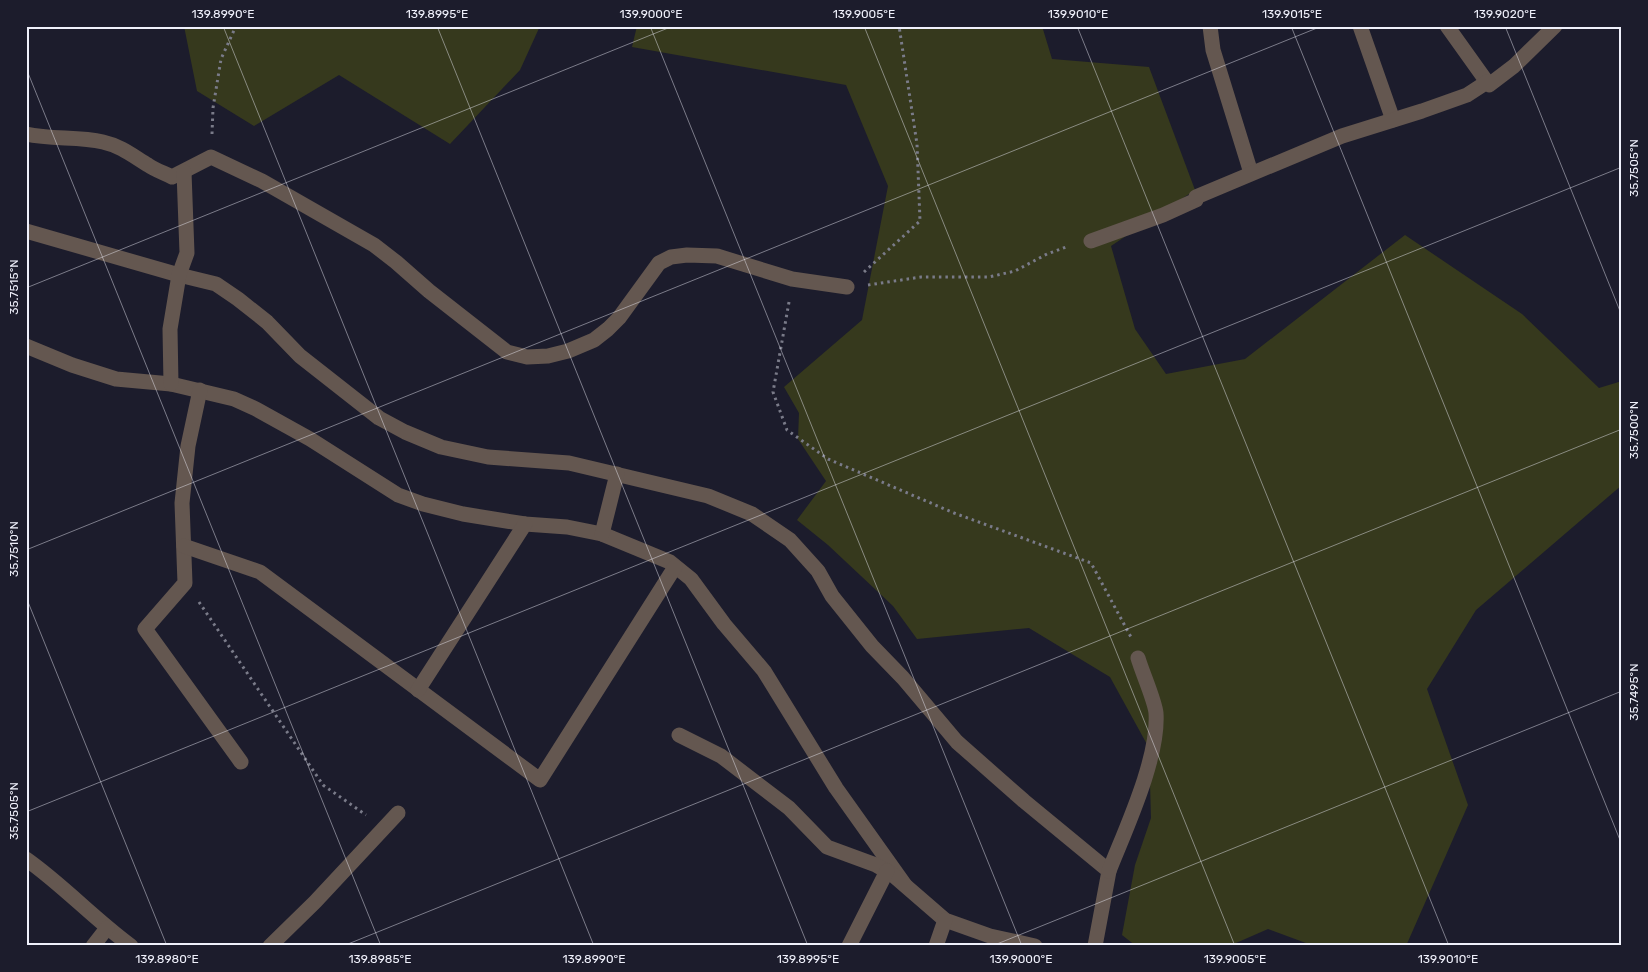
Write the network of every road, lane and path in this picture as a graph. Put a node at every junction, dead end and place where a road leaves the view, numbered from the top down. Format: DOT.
graph roads {
  1 [pos="236,26"];
  2 [pos="899,26"];
  3 [pos="1210,26"];
  4 [pos="1360,26"];
  5 [pos="1447,26"];
  6 [pos="1555,26"];
  7 [pos="1487,82"];
  8 [pos="1393,120"];
  9 [pos="26,134"];
  10 [pos="211,157"];
  11 [pos="184,172"];
  12 [pos="1251,173"];
  13 [pos="26,231"];
  14 [pos="1091,241"];
  15 [pos="179,275"];
  16 [pos="792,279"];
  17 [pos="847,287"];
  18 [pos="26,346"];
  19 [pos="171,384"];
  20 [pos="200,390"];
  21 [pos="617,474"];
  22 [pos="525,524"];
  23 [pos="602,534"];
  24 [pos="184,546"];
  25 [pos="676,567"];
  26 [pos="186,583"];
  27 [pos="1138,658"];
  28 [pos="418,690"];
  29 [pos="679,735"];
  30 [pos="241,762"];
  31 [pos="398,812"];
  32 [pos="384,828"];
  33 [pos="26,859"];
  34 [pos="887,871"];
  35 [pos="1110,871"];
  36 [pos="906,885"];
  37 [pos="945,920"];
  38 [pos="107,928"];
  39 [pos="93,946"];
  40 [pos="130,946"];
  41 [pos="270,946"];
  42 [pos="849,946"];
  43 [pos="936,946"];
  44 [pos="1035,946"];
  45 [pos="1095,946"];
  1 -- 10 [label="path"];
  2 -- 17 [label="path"];
  3 -- 12 [label="street"];
  4 -- 8 [label="street"];
  5 -- 7 [label="street"];
  6 -- 7 [label="street"];
  7 -- 8 [label="street"];
  8 -- 12 [label="street"];
  9 -- 11 [label="street"];
  10 -- 11 [label="street"];
  10 -- 16 [label="street"];
  11 -- 15 [label="street"];
  12 -- 14 [label="street"];
  13 -- 15 [label="street"];
  14 -- 17 [label="path"];
  15 -- 19 [label="street"];
  15 -- 21 [label="street"];
  16 -- 17 [label="street"];
  16 -- 27 [label="path"];
  18 -- 19 [label="street"];
  19 -- 20 [label="street"];
  20 -- 22 [label="street"];
  20 -- 24 [label="street"];
  21 -- 23 [label="street"];
  21 -- 35 [label="street"];
  22 -- 23 [label="street"];
  22 -- 28 [label="street"];
  23 -- 25 [label="street"];
  24 -- 26 [label="street"];
  24 -- 28 [label="street"];
  25 -- 28 [label="street"];
  25 -- 36 [label="street"];
  26 -- 30 [label="street"];
  26 -- 32 [label="path"];
  27 -- 35 [label="street"];
  29 -- 34 [label="street"];
  31 -- 32 [label="street"];
  32 -- 41 [label="street"];
  33 -- 38 [label="street"];
  34 -- 36 [label="street"];
  34 -- 42 [label="street"];
  35 -- 45 [label="street"];
  36 -- 37 [label="street"];
  37 -- 43 [label="street"];
  37 -- 44 [label="street"];
  38 -- 39 [label="street"];
  38 -- 40 [label="street"];
}
